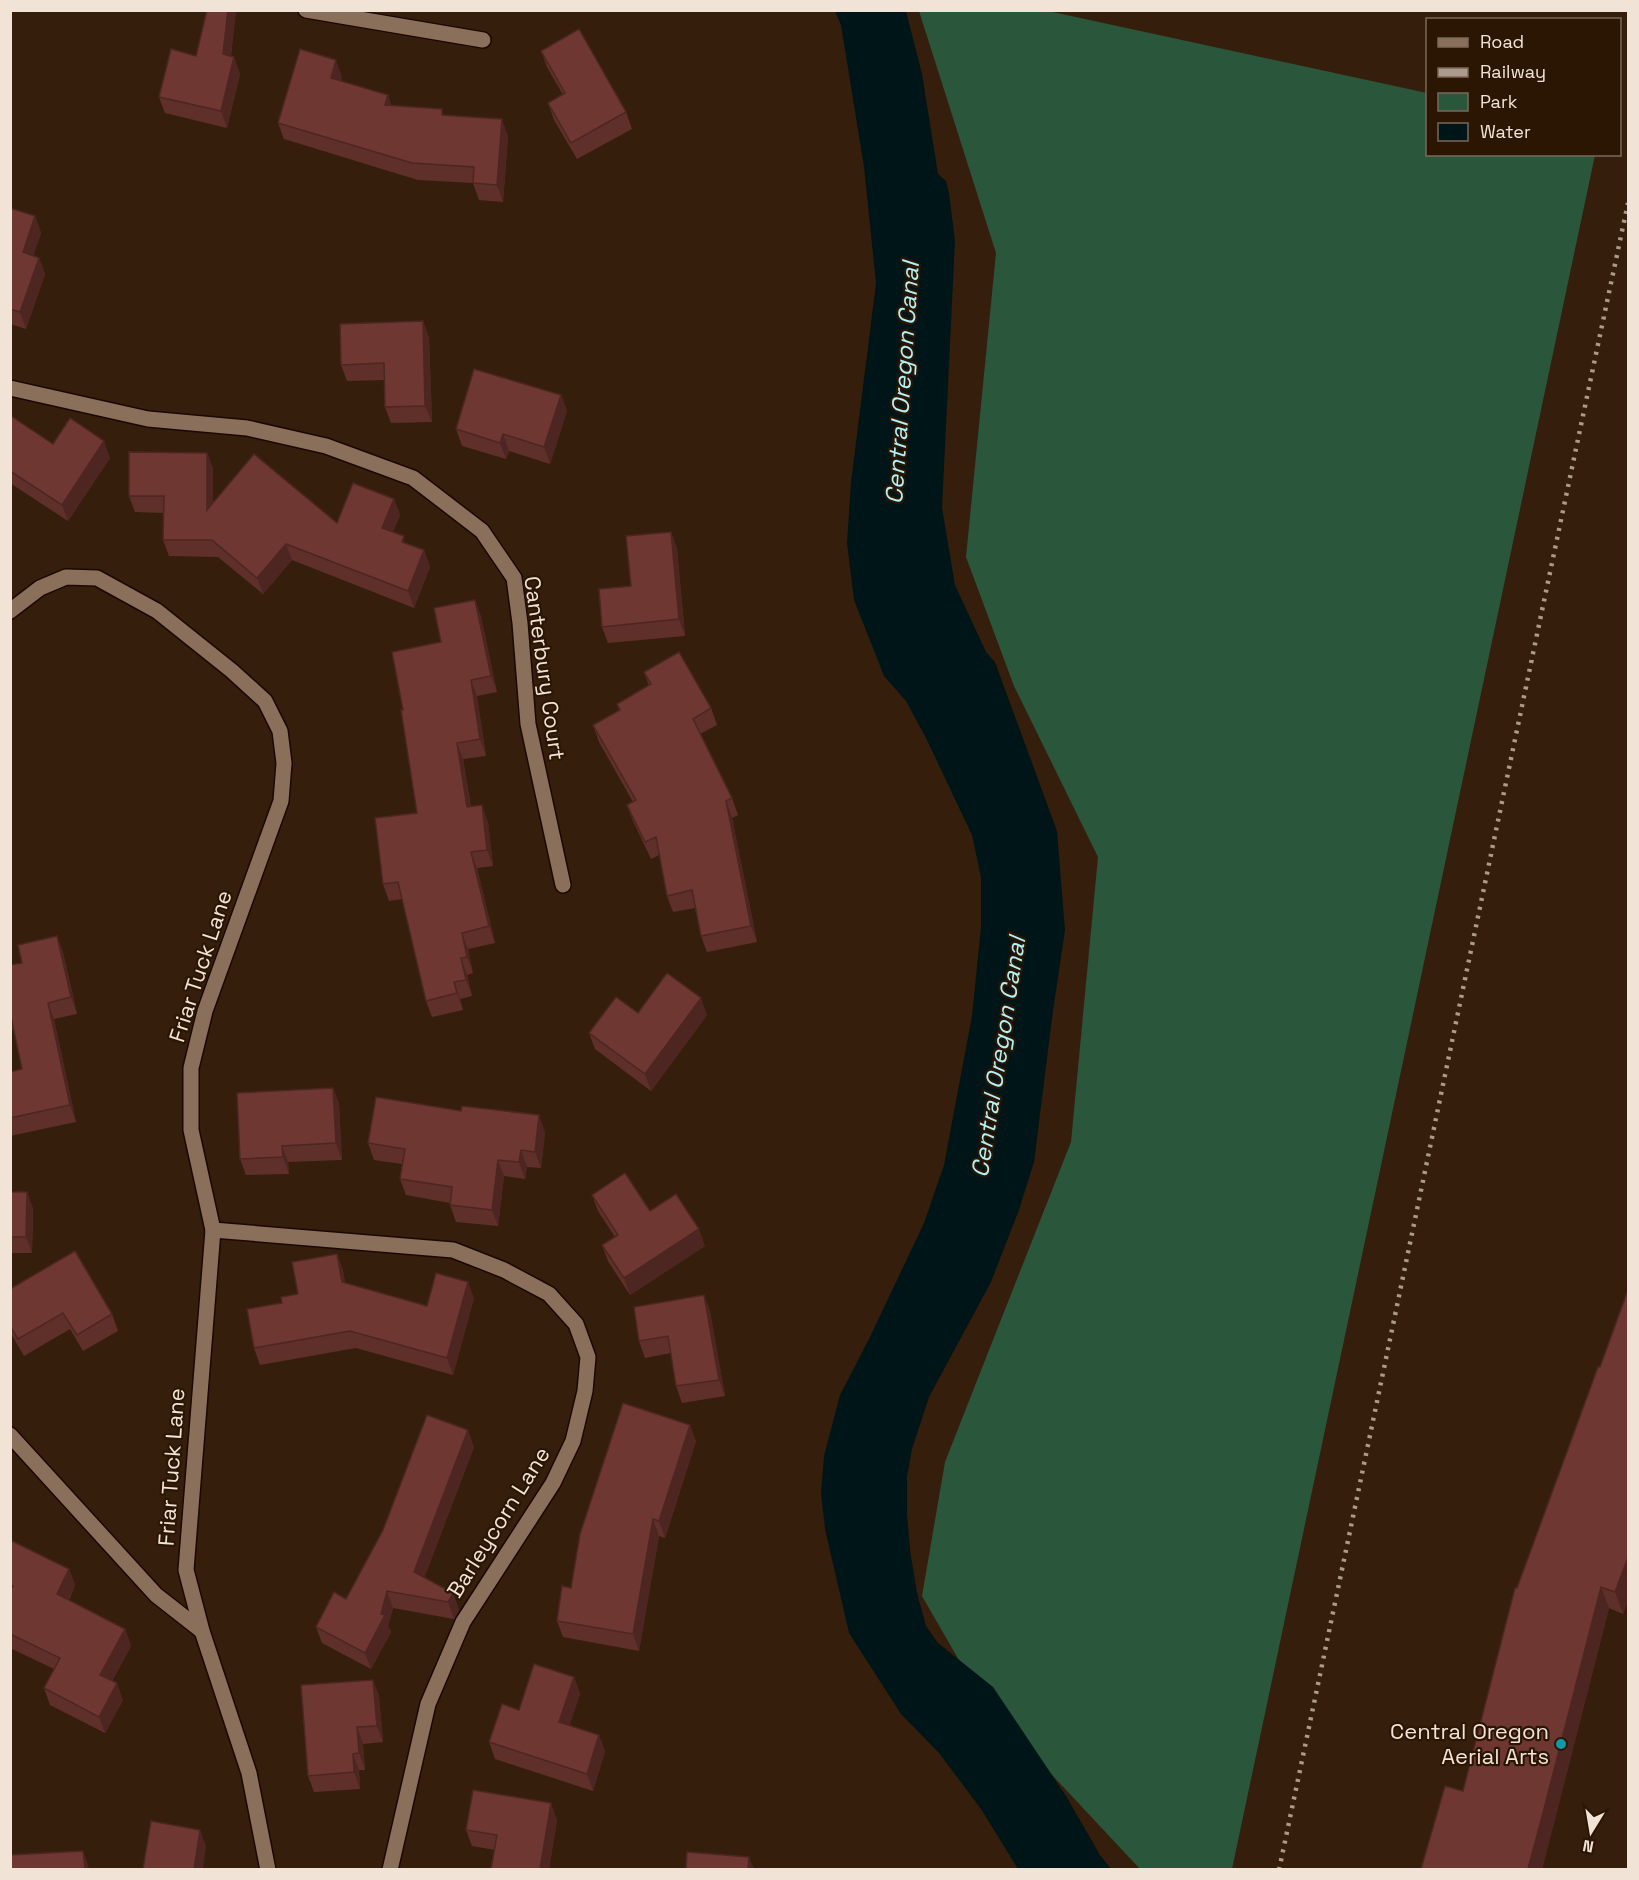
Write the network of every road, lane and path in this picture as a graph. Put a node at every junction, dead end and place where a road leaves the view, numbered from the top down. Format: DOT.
graph roads {
  1 [pos="306,10"];
  2 [pos="483,40"];
  3 [pos="10,388"];
  4 [pos="10,611"];
  5 [pos="563,885"];
  6 [pos="213,1230"];
  7 [pos="10,1435"];
  8 [pos="202,1631"];
  9 [pos="268,1869"];
  10 [pos="390,1869"];
  1 -- 2 [label="street"];
  3 -- 5 [label="street, Canterbury Court"];
  4 -- 6 [label="street, Friar Tuck Lane"];
  6 -- 8 [label="street, Friar Tuck Lane"];
  6 -- 10 [label="street, Barleycorn Lane"];
  7 -- 8 [label="street"];
  8 -- 9 [label="street, Friar Tuck Lane"];
}
